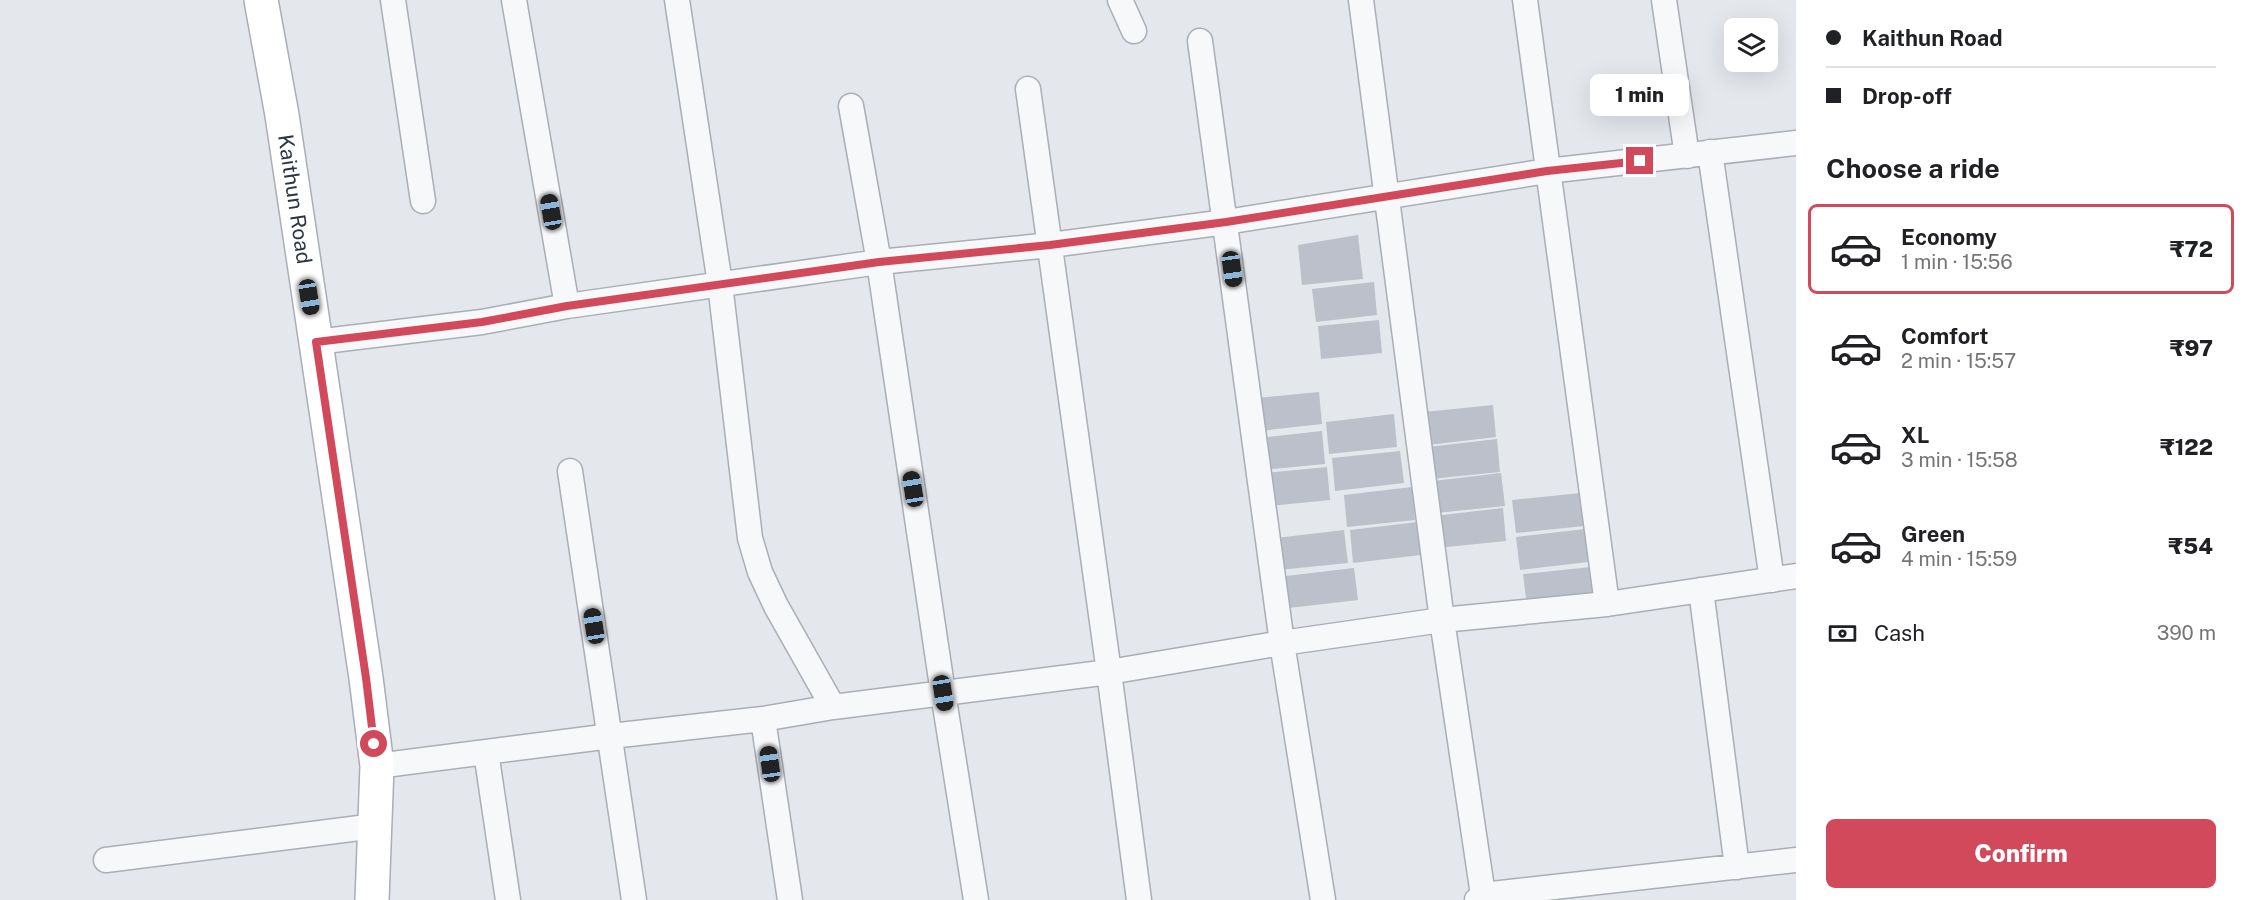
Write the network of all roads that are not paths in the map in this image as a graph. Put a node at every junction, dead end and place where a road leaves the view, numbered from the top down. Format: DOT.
graph roads {
  1 [pos="261,0"];
  2 [pos="393,0"];
  3 [pos="514,0"];
  4 [pos="677,0"];
  5 [pos="1120,0"];
  6 [pos="1361,0"];
  7 [pos="1525,0"];
  8 [pos="1664,0"];
  9 [pos="1134,31"];
  10 [pos="1200,41"];
  11 [pos="1028,89"];
  12 [pos="851,106"];
  13 [pos="1796,143"];
  14 [pos="1699,154"];
  15 [pos="1547,171"];
  16 [pos="1386,196"];
  17 [pos="423,201"];
  18 [pos="1226,222"];
  19 [pos="1050,245"];
  20 [pos="879,262"];
  21 [pos="720,284"];
  22 [pos="567,306"];
  23 [pos="316,342"];
  24 [pos="570,471"];
  25 [pos="1796,576"];
  26 [pos="1772,580"];
  27 [pos="1701,590"];
  28 [pos="1607,604"];
  29 [pos="1442,620"];
  30 [pos="1282,643"];
  31 [pos="1109,672"];
  32 [pos="943,693"];
  33 [pos="824,709"];
  34 [pos="771,718"];
  35 [pos="611,736"];
  36 [pos="486,752"];
  37 [pos="377,766"];
  38 [pos="375,826"];
  39 [pos="106,860"];
  40 [pos="1796,860"];
  41 [pos="1737,867"];
  42 [pos="1480,898"];
  43 [pos="372,900"];
  44 [pos="508,900"];
  45 [pos="634,900"];
  46 [pos="790,900"];
  47 [pos="976,900"];
  48 [pos="1139,900"];
  49 [pos="1323,900"];
  1 -- 23 [label="street, Kaithun Road"];
  2 -- 17 [label="street"];
  3 -- 22 [label="street"];
  4 -- 21 [label="street"];
  5 -- 9 [label="street"];
  6 -- 16 [label="street"];
  7 -- 15 [label="street"];
  8 -- 14 [label="street"];
  10 -- 18 [label="street"];
  11 -- 19 [label="street"];
  12 -- 20 [label="street"];
  13 -- 14 [label="street"];
  14 -- 15 [label="street"];
  14 -- 26 [label="street"];
  15 -- 16 [label="street"];
  15 -- 28 [label="street"];
  16 -- 18 [label="street"];
  16 -- 29 [label="street"];
  18 -- 19 [label="street"];
  18 -- 30 [label="street"];
  19 -- 20 [label="street"];
  19 -- 31 [label="street"];
  20 -- 21 [label="street"];
  20 -- 32 [label="street"];
  21 -- 22 [label="street"];
  21 -- 33 [label="street"];
  22 -- 23 [label="street"];
  23 -- 37 [label="street, Kaithun Road"];
  24 -- 35 [label="street"];
  25 -- 26 [label="street"];
  26 -- 27 [label="street"];
  27 -- 28 [label="street"];
  27 -- 41 [label="street"];
  28 -- 29 [label="street"];
  29 -- 30 [label="street"];
  29 -- 42 [label="street"];
  30 -- 31 [label="street"];
  30 -- 49 [label="street"];
  31 -- 32 [label="street"];
  31 -- 48 [label="street"];
  32 -- 33 [label="street"];
  32 -- 47 [label="street"];
  33 -- 34 [label="street"];
  34 -- 35 [label="street"];
  34 -- 46 [label="street"];
  35 -- 36 [label="street"];
  35 -- 45 [label="street"];
  36 -- 37 [label="street"];
  36 -- 44 [label="street"];
  37 -- 38 [label="street, Kaithun Road"];
  38 -- 39 [label="street"];
  38 -- 43 [label="street, Kaithun Road"];
  40 -- 41 [label="street"];
  41 -- 42 [label="street"];
}
